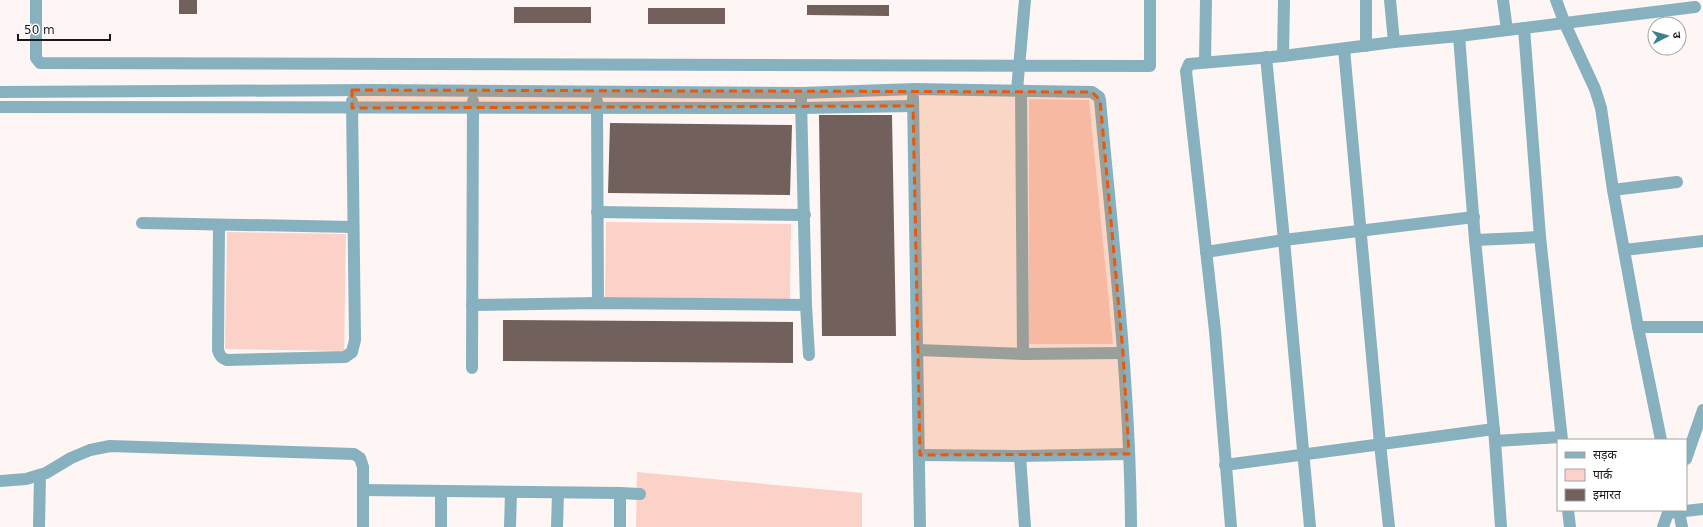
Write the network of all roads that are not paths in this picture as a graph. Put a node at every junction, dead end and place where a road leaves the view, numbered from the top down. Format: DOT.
graph roads {
  1 [pos="36,0"];
  2 [pos="1024,0"];
  3 [pos="1150,0"];
  4 [pos="1206,0"];
  5 [pos="1284,0"];
  6 [pos="1366,0"];
  7 [pos="1390,0"];
  8 [pos="1503,0"];
  9 [pos="1556,0"];
  10 [pos="1695,7"];
  11 [pos="1565,24"];
  12 [pos="1524,28"];
  13 [pos="1507,30"];
  14 [pos="1459,36"];
  15 [pos="1394,42"];
  16 [pos="1366,46"];
  17 [pos="1344,49"];
  18 [pos="1283,56"];
  19 [pos="1266,57"];
  20 [pos="1205,62"];
  21 [pos="1019,66"];
  22 [pos="914,89"];
  23 [pos="352,90"];
  24 [pos="473,90"];
  25 [pos="1019,90"];
  26 [pos="597,91"];
  27 [pos="0,92"];
  28 [pos="802,93"];
  29 [pos="913,106"];
  30 [pos="0,107"];
  31 [pos="352,108"];
  32 [pos="473,108"];
  33 [pos="597,108"];
  34 [pos="801,108"];
  35 [pos="1677,182"];
  36 [pos="1614,190"];
  37 [pos="597,212"];
  38 [pos="805,214"];
  39 [pos="1474,217"];
  40 [pos="142,223"];
  41 [pos="219,225"];
  42 [pos="353,227"];
  43 [pos="1360,232"];
  44 [pos="1540,237"];
  45 [pos="1284,240"];
  46 [pos="1475,240"];
  47 [pos="1703,241"];
  48 [pos="1624,250"];
  49 [pos="1206,252"];
  50 [pos="598,304"];
  51 [pos="472,305"];
  52 [pos="806,305"];
  53 [pos="1638,327"];
  54 [pos="1703,327"];
  55 [pos="918,350"];
  56 [pos="1023,354"];
  57 [pos="1123,354"];
  58 [pos="809,355"];
  59 [pos="472,368"];
  60 [pos="1703,410"];
  61 [pos="1495,435"];
  62 [pos="1562,438"];
  63 [pos="1661,439"];
  64 [pos="1380,444"];
  65 [pos="1129,454"];
  66 [pos="920,455"];
  67 [pos="1304,455"];
  68 [pos="1687,455"];
  69 [pos="1020,456"];
  70 [pos="1225,465"];
  71 [pos="40,475"];
  72 [pos="0,481"];
  73 [pos="363,490"];
  74 [pos="441,492"];
  75 [pos="511,492"];
  76 [pos="558,492"];
  77 [pos="620,493"];
  78 [pos="640,494"];
  79 [pos="1703,509"];
  80 [pos="1568,511"];
  81 [pos="1682,511"];
  82 [pos="1687,511"];
  83 [pos="1672,512"];
  84 [pos="39,527"];
  85 [pos="363,527"];
  86 [pos="441,527"];
  87 [pos="510,527"];
  88 [pos="557,527"];
  89 [pos="620,527"];
  90 [pos="920,527"];
  91 [pos="1025,527"];
  92 [pos="1131,527"];
  93 [pos="1230,527"];
  94 [pos="1310,527"];
  95 [pos="1389,527"];
  96 [pos="1501,527"];
  97 [pos="1570,527"];
  98 [pos="1663,527"];
  99 [pos="1682,527"];
  1 -- 21 [label="street"];
  2 -- 21 [label="street"];
  3 -- 21 [label="street"];
  4 -- 20 [label="street"];
  5 -- 18 [label="street"];
  6 -- 16 [label="street"];
  7 -- 15 [label="street"];
  8 -- 13 [label="street"];
  9 -- 11 [label="street"];
  10 -- 11 [label="street"];
  11 -- 12 [label="street"];
  11 -- 36 [label="street"];
  12 -- 13 [label="street"];
  12 -- 44 [label="street"];
  13 -- 14 [label="street"];
  14 -- 15 [label="street"];
  14 -- 39 [label="street"];
  15 -- 16 [label="street"];
  16 -- 17 [label="street"];
  17 -- 18 [label="street"];
  17 -- 43 [label="street"];
  18 -- 19 [label="street"];
  19 -- 20 [label="street"];
  19 -- 45 [label="street"];
  20 -- 49 [label="street"];
  21 -- 25 [label="street"];
  22 -- 25 [label="street"];
  22 -- 28 [label="street"];
  22 -- 29 [label="street"];
  23 -- 24 [label="street"];
  23 -- 27 [label="street"];
  23 -- 31 [label="street"];
  24 -- 26 [label="street"];
  24 -- 32 [label="street"];
  25 -- 56 [label="street"];
  25 -- 57 [label="street"];
  26 -- 28 [label="street"];
  26 -- 33 [label="street"];
  28 -- 34 [label="street"];
  29 -- 34 [label="street"];
  29 -- 55 [label="street"];
  30 -- 31 [label="street"];
  31 -- 32 [label="street"];
  31 -- 42 [label="street"];
  32 -- 33 [label="street"];
  32 -- 51 [label="street"];
  33 -- 34 [label="street"];
  33 -- 37 [label="street"];
  34 -- 38 [label="street"];
  35 -- 36 [label="street"];
  36 -- 48 [label="street"];
  37 -- 38 [label="street"];
  37 -- 50 [label="street"];
  38 -- 52 [label="street"];
  39 -- 43 [label="street"];
  39 -- 46 [label="street"];
  40 -- 41 [label="street"];
  41 -- 42 [label="street"];
  41 -- 42 [label="street"];
  43 -- 45 [label="street"];
  43 -- 64 [label="street"];
  44 -- 46 [label="street"];
  44 -- 62 [label="street"];
  45 -- 49 [label="street"];
  45 -- 67 [label="street"];
  46 -- 61 [label="street"];
  47 -- 48 [label="street"];
  48 -- 53 [label="street"];
  49 -- 70 [label="street"];
  50 -- 51 [label="street"];
  50 -- 52 [label="street"];
  51 -- 59 [label="street"];
  52 -- 58 [label="street"];
  53 -- 54 [label="street"];
  53 -- 63 [label="street"];
  55 -- 56 [label="street"];
  55 -- 66 [label="street"];
  56 -- 57 [label="street"];
  57 -- 65 [label="street"];
  60 -- 68 [label="street"];
  61 -- 62 [label="street"];
  61 -- 64 [label="street"];
  61 -- 96 [label="street"];
  64 -- 67 [label="street"];
  64 -- 95 [label="street"];
  65 -- 69 [label="street"];
  65 -- 92 [label="street"];
  66 -- 69 [label="street"];
  66 -- 90 [label="street"];
  67 -- 70 [label="street"];
  67 -- 94 [label="street"];
  69 -- 91 [label="street"];
  70 -- 93 [label="street"];
  71 -- 72 [label="street"];
  71 -- 73 [label="street"];
  71 -- 84 [label="street"];
  73 -- 74 [label="street"];
  73 -- 85 [label="street"];
  74 -- 75 [label="street"];
  74 -- 86 [label="street"];
  75 -- 76 [label="street"];
  75 -- 87 [label="street"];
  76 -- 77 [label="street"];
  76 -- 88 [label="street"];
  77 -- 78 [label="street"];
  77 -- 89 [label="street"];
  79 -- 82 [label="street"];
  80 -- 97 [label="street"];
  81 -- 83 [label="street"];
  83 -- 98 [label="street"];
  83 -- 99 [label="street"];
}
